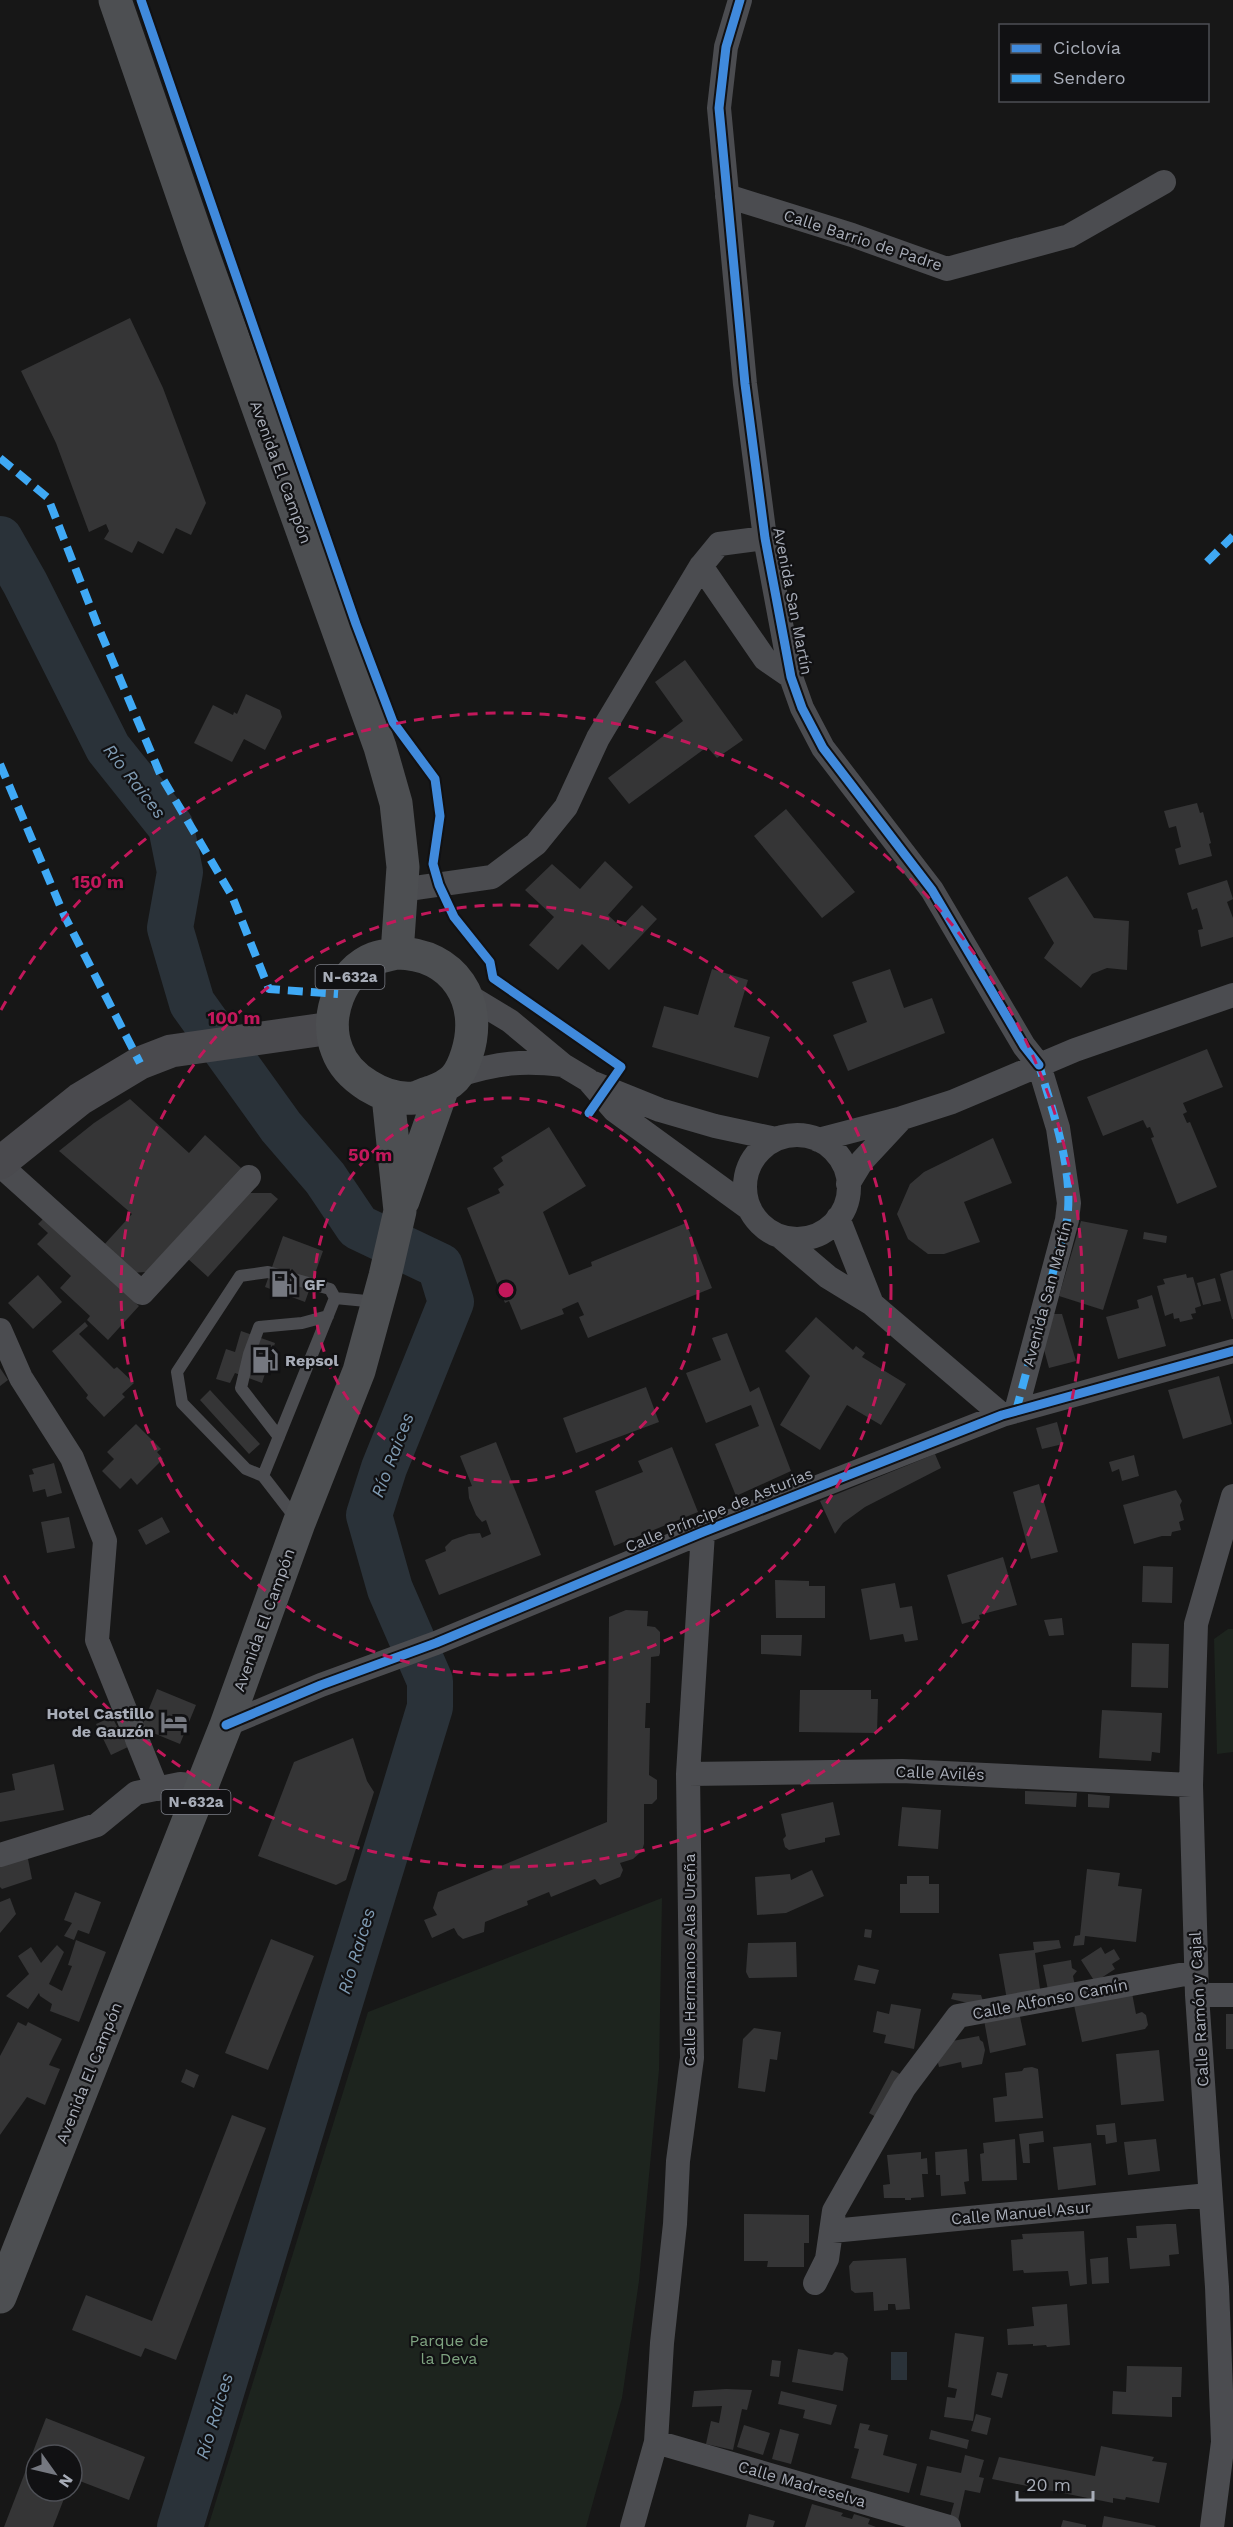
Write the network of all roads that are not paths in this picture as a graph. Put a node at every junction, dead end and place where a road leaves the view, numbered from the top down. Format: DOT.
graph roads {
  1 [pos="115,0"];
  2 [pos="740,0"];
  3 [pos="1164,182"];
  4 [pos="727,196"];
  5 [pos="765,538"];
  6 [pos="701,566"];
  7 [pos="790,677"];
  8 [pos="401,890"];
  9 [pos="397,953"];
  10 [pos="467,995"];
  11 [pos="1233,995"];
  12 [pos="332,1028"];
  13 [pos="563,1065"];
  14 [pos="1039,1065"];
  15 [pos="588,1080"];
  16 [pos="451,1081"];
  17 [pos="388,1096"];
  18 [pos="902,1118"];
  19 [pos="776,1139"];
  20 [pos="818,1140"];
  21 [pos="0,1164"];
  22 [pos="249,1177"];
  23 [pos="848,1184"];
  24 [pos="750,1209"];
  25 [pos="400,1211"];
  26 [pos="838,1218"];
  27 [pos="781,1237"];
  28 [pos="382,1289"];
  29 [pos="335,1298"];
  30 [pos="872,1304"];
  31 [pos="328,1316"];
  32 [pos="0,1330"];
  33 [pos="1233,1351"];
  34 [pos="1009,1412"];
  35 [pos="279,1437"];
  36 [pos="263,1476"];
  37 [pos="1233,1496"];
  38 [pos="299,1523"];
  39 [pos="1228,1531"];
  40 [pos="703,1532"];
  41 [pos="226,1725"];
  42 [pos="688,1774"];
  43 [pos="1191,1785"];
  44 [pos="202,1786"];
  45 [pos="157,1789"];
  46 [pos="0,1855"];
  47 [pos="1196,1983"];
  48 [pos="1233,1995"];
  49 [pos="1209,2195"];
  50 [pos="832,2231"];
  51 [pos="814,2283"];
  52 [pos="0,2297"];
  53 [pos="656,2442"];
  54 [pos="632,2527"];
  55 [pos="949,2527"];
  56 [pos="1212,2527"];
  1 -- 8 [label="main road, Avenida El Campón / N-632a"];
  2 -- 4 [label="street, Avenida San Martín"];
  3 -- 4 [label="street, Calle Barrio de Padre"];
  4 -- 5 [label="street, Avenida San Martín"];
  5 -- 6 [label="street"];
  5 -- 7 [label="street, Avenida San Martín"];
  6 -- 7 [label="street"];
  6 -- 8 [label="street"];
  7 -- 14 [label="street, Avenida San Martín"];
  8 -- 9 [label="main road, Avenida El Campón / N-632a"];
  9 -- 10 [label="main road, N-632a"];
  9 -- 12 [label="main road, N-632a"];
  10 -- 13 [label="street"];
  10 -- 16 [label="main road, N-632a"];
  11 -- 14 [label="street"];
  12 -- 17 [label="main road, N-632a"];
  12 -- 21 [label="street"];
  13 -- 15 [label="street"];
  13 -- 16 [label="street"];
  14 -- 18 [label="street"];
  14 -- 34 [label="street, Avenida San Martín"];
  15 -- 19 [label="street"];
  15 -- 24 [label="street"];
  16 -- 17 [label="main road, N-632a"];
  16 -- 25 [label="main road"];
  17 -- 25 [label="main road, Avenida El Campón / N-632a"];
  18 -- 20 [label="street"];
  18 -- 23 [label="street"];
  19 -- 20 [label="street"];
  19 -- 24 [label="street"];
  20 -- 23 [label="street"];
  21 -- 22 [label="street"];
  23 -- 26 [label="street"];
  24 -- 27 [label="street"];
  25 -- 28 [label="main road, Avenida El Campón / N-632a"];
  26 -- 27 [label="street"];
  26 -- 30 [label="street"];
  27 -- 30 [label="street"];
  28 -- 29 [label="lane"];
  28 -- 38 [label="main road, Avenida El Campón / N-632a"];
  29 -- 31 [label="lane"];
  29 -- 36 [label="lane"];
  30 -- 34 [label="street"];
  31 -- 35 [label="lane"];
  31 -- 35 [label="lane"];
  32 -- 45 [label="street"];
  33 -- 34 [label="street, Calle Príncipe de Asturias"];
  34 -- 40 [label="street, Calle Príncipe de Asturias"];
  35 -- 36 [label="lane"];
  36 -- 38 [label="lane"];
  37 -- 39 [label="street, Calle Ramón y Cajal"];
  38 -- 41 [label="main road, Avenida El Campón / N-632a"];
  39 -- 43 [label="street, Calle Ramón y Cajal"];
  40 -- 41 [label="street, Calle Príncipe de Asturias"];
  40 -- 42 [label="street, Calle Hermanos Alas Ureña"];
  41 -- 44 [label="main road, Avenida El Campón / N-632a"];
  42 -- 43 [label="street, Calle Avilés"];
  42 -- 53 [label="street, Calle Hermanos Alas Ureña"];
  43 -- 47 [label="street, Calle Ramón y Cajal"];
  44 -- 45 [label="street"];
  44 -- 52 [label="main road, Avenida El Campón / N-632a"];
  45 -- 46 [label="street"];
  47 -- 48 [label="street, Calle Alfonso Camín"];
  47 -- 49 [label="street, Calle Ramón y Cajal"];
  47 -- 50 [label="street, Calle Alfonso Camín"];
  49 -- 50 [label="street, Calle Manuel Asur"];
  49 -- 56 [label="street, Calle Ramón y Cajal"];
  50 -- 51 [label="street, Calle Alfonso Camín"];
  53 -- 54 [label="street, Calle Hermanos Alas Ureña"];
  53 -- 55 [label="street, Calle Madreselva"];
}
